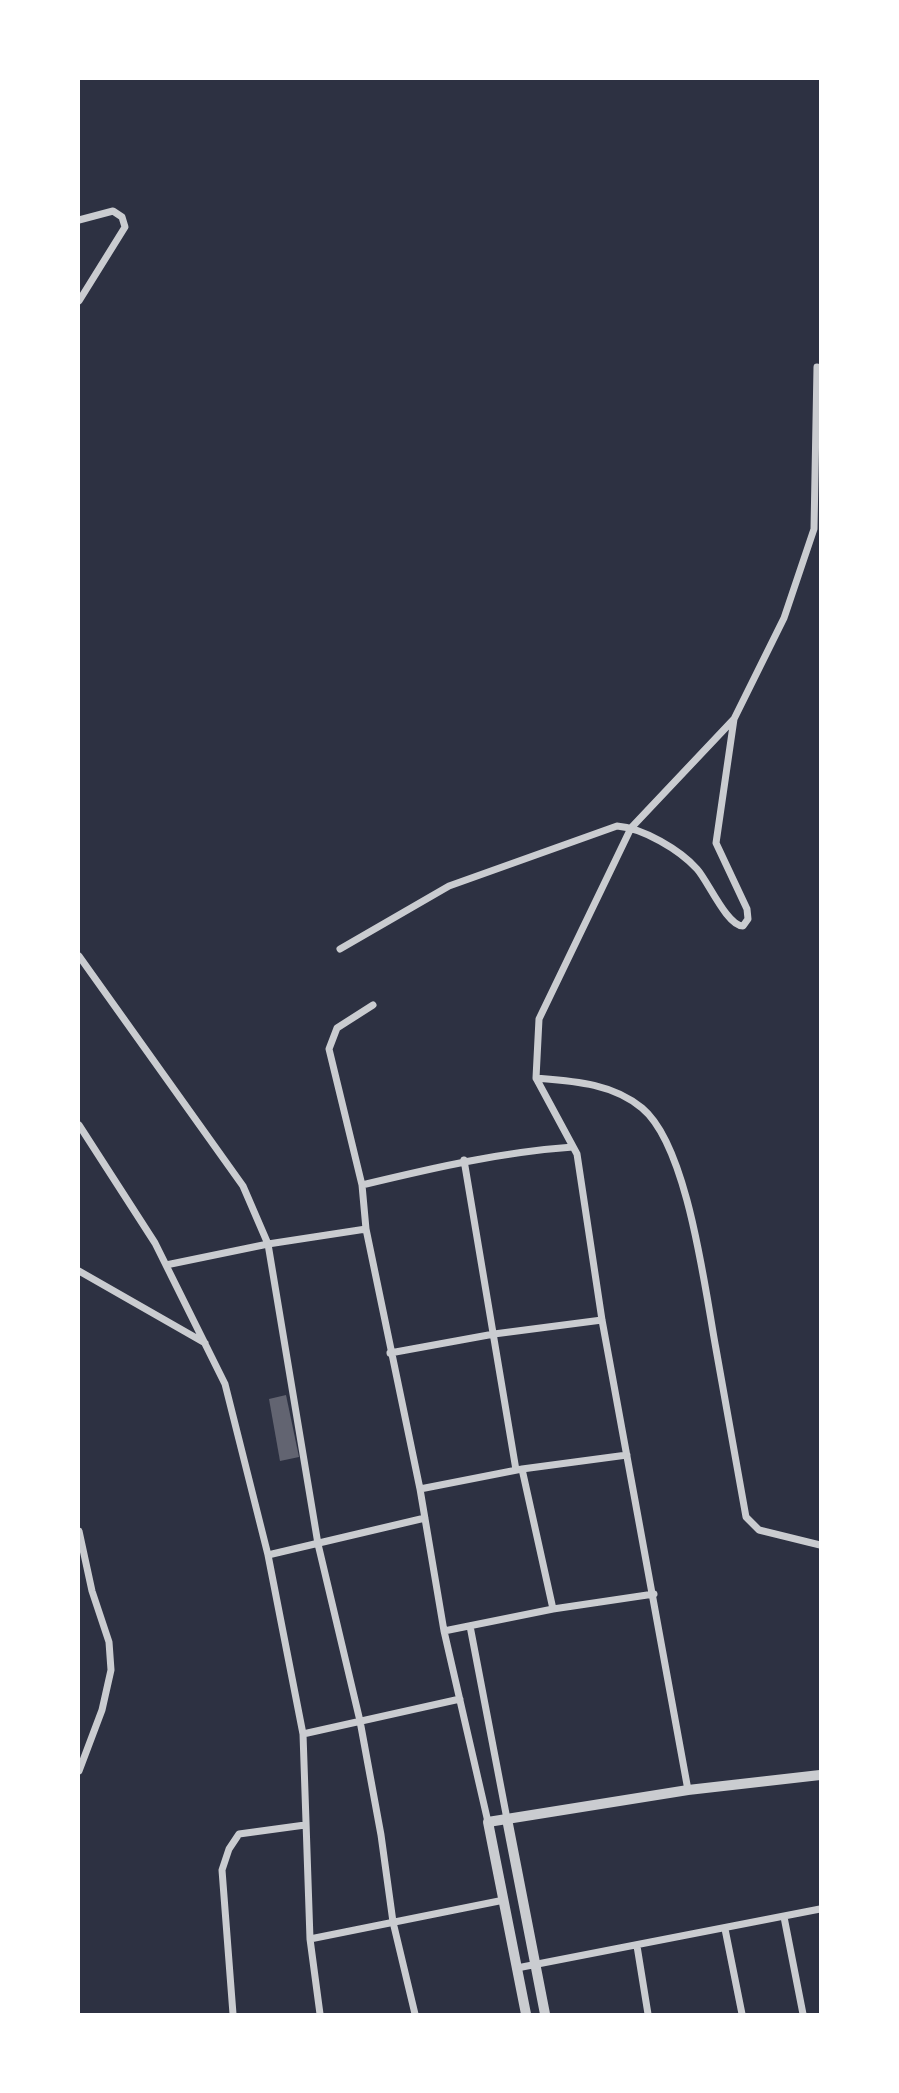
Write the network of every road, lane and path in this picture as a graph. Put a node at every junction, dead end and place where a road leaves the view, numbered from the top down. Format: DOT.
graph roads {
  1 [pos="79,220"];
  2 [pos="79,301"];
  3 [pos="817,367"];
  4 [pos="734,719"];
  5 [pos="631,828"];
  6 [pos="340,949"];
  7 [pos="79,956"];
  8 [pos="373,1005"];
  9 [pos="536,1078"];
  10 [pos="79,1125"];
  11 [pos="573,1147"];
  12 [pos="464,1160"];
  13 [pos="362,1185"];
  14 [pos="366,1229"];
  15 [pos="268,1244"];
  16 [pos="166,1265"];
  17 [pos="79,1271"];
  18 [pos="602,1320"];
  19 [pos="494,1334"];
  20 [pos="206,1343"];
  21 [pos="390,1353"];
  22 [pos="627,1455"];
  23 [pos="519,1469"];
  24 [pos="420,1489"];
  25 [pos="425,1518"];
  26 [pos="79,1531"];
  27 [pos="318,1544"];
  28 [pos="820,1545"];
  29 [pos="268,1555"];
  30 [pos="654,1594"];
  31 [pos="553,1609"];
  32 [pos="470,1626"];
  33 [pos="444,1631"];
  34 [pos="460,1699"];
  35 [pos="360,1721"];
  36 [pos="303,1734"];
  37 [pos="79,1771"];
  38 [pos="820,1775"];
  39 [pos="688,1790"];
  40 [pos="507,1819"];
  41 [pos="488,1822"];
  42 [pos="305,1825"];
  43 [pos="503,1900"];
  44 [pos="820,1909"];
  45 [pos="784,1917"];
  46 [pos="393,1922"];
  47 [pos="725,1929"];
  48 [pos="310,1939"];
  49 [pos="637,1945"];
  50 [pos="537,1964"];
  51 [pos="517,1968"];
  52 [pos="233,2014"];
  53 [pos="320,2014"];
  54 [pos="415,2014"];
  55 [pos="526,2014"];
  56 [pos="545,2014"];
  57 [pos="648,2014"];
  58 [pos="742,2014"];
  59 [pos="803,2014"];
  1 -- 2 [label="street"];
  3 -- 4 [label="street"];
  4 -- 5 [label="street"];
  4 -- 5 [label="street"];
  5 -- 6 [label="street"];
  5 -- 9 [label="street"];
  7 -- 15 [label="street"];
  8 -- 13 [label="street"];
  9 -- 11 [label="street"];
  9 -- 28 [label="street"];
  10 -- 16 [label="street"];
  11 -- 12 [label="street"];
  11 -- 18 [label="street"];
  12 -- 13 [label="street"];
  12 -- 19 [label="street"];
  13 -- 14 [label="street"];
  14 -- 15 [label="street"];
  14 -- 21 [label="street"];
  15 -- 16 [label="street"];
  15 -- 27 [label="street"];
  16 -- 20 [label="street"];
  17 -- 20 [label="street"];
  18 -- 19 [label="street"];
  18 -- 22 [label="street"];
  19 -- 21 [label="street"];
  19 -- 23 [label="street"];
  20 -- 29 [label="street"];
  21 -- 24 [label="street"];
  22 -- 23 [label="street"];
  22 -- 30 [label="street"];
  23 -- 24 [label="street"];
  23 -- 31 [label="street"];
  24 -- 25 [label="street"];
  25 -- 27 [label="street"];
  25 -- 33 [label="street"];
  26 -- 37 [label="street"];
  27 -- 29 [label="street"];
  27 -- 35 [label="street"];
  29 -- 36 [label="street"];
  30 -- 31 [label="street"];
  30 -- 39 [label="street"];
  31 -- 32 [label="street"];
  32 -- 33 [label="street"];
  32 -- 40 [label="street"];
  33 -- 34 [label="street"];
  34 -- 35 [label="street"];
  34 -- 41 [label="street"];
  35 -- 36 [label="street"];
  35 -- 46 [label="street"];
  36 -- 42 [label="street"];
  38 -- 39 [label="street"];
  39 -- 40 [label="street"];
  40 -- 41 [label="street"];
  40 -- 50 [label="street"];
  41 -- 43 [label="street"];
  42 -- 48 [label="street"];
  42 -- 52 [label="street"];
  43 -- 46 [label="street"];
  43 -- 51 [label="street"];
  44 -- 45 [label="street"];
  45 -- 47 [label="street"];
  45 -- 59 [label="street"];
  46 -- 48 [label="street"];
  46 -- 54 [label="street"];
  47 -- 49 [label="street"];
  47 -- 58 [label="street"];
  48 -- 53 [label="street"];
  49 -- 50 [label="street"];
  49 -- 57 [label="street"];
  50 -- 51 [label="street"];
  50 -- 56 [label="street"];
  51 -- 55 [label="street"];
}
